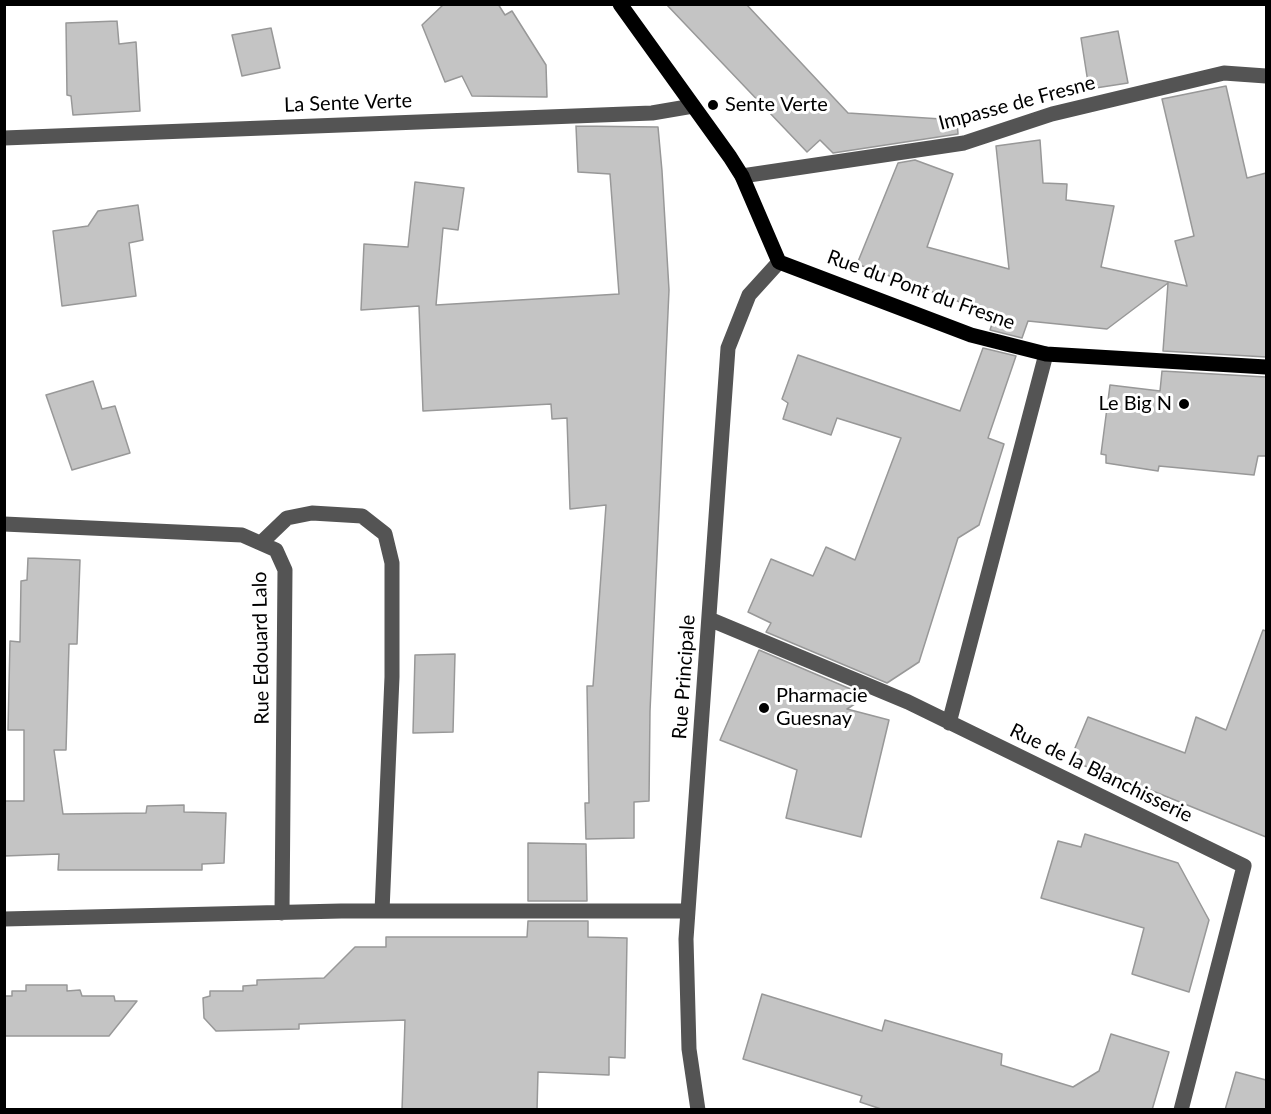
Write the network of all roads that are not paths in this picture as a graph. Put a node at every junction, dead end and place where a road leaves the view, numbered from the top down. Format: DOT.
graph roads {
  1 [pos="620,4"];
  2 [pos="1266,76"];
  3 [pos="693,106"];
  4 [pos="4,138"];
  5 [pos="742,176"];
  6 [pos="779,262"];
  7 [pos="1046,354"];
  8 [pos="1266,367"];
  9 [pos="4,524"];
  10 [pos="261,543"];
  11 [pos="709,619"];
  12 [pos="950,723"];
  13 [pos="382,911"];
  14 [pos="688,911"];
  15 [pos="282,913"];
  16 [pos="4,919"];
  17 [pos="698,1110"];
  18 [pos="1181,1110"];
  1 -- 3 [label="main road"];
  2 -- 5 [label="street, Impasse de Fresne"];
  3 -- 4 [label="street, La Sente Verte"];
  3 -- 5 [label="main road"];
  5 -- 6 [label="main road"];
  6 -- 7 [label="main road, Rue du Pont du Fresne"];
  6 -- 11 [label="street, Rue Principale"];
  7 -- 8 [label="main road, Rue du Pont du Fresne"];
  7 -- 12 [label="street"];
  9 -- 10 [label="street, Rue Edouard Lalo"];
  10 -- 13 [label="street"];
  10 -- 15 [label="street, Rue Edouard Lalo"];
  11 -- 12 [label="street, Rue de la Blanchisserie"];
  11 -- 14 [label="street, Rue Principale"];
  12 -- 18 [label="street, Rue de la Blanchisserie"];
  13 -- 14 [label="street"];
  13 -- 15 [label="street"];
  14 -- 17 [label="street, Rue Principale"];
  15 -- 16 [label="street"];
}
